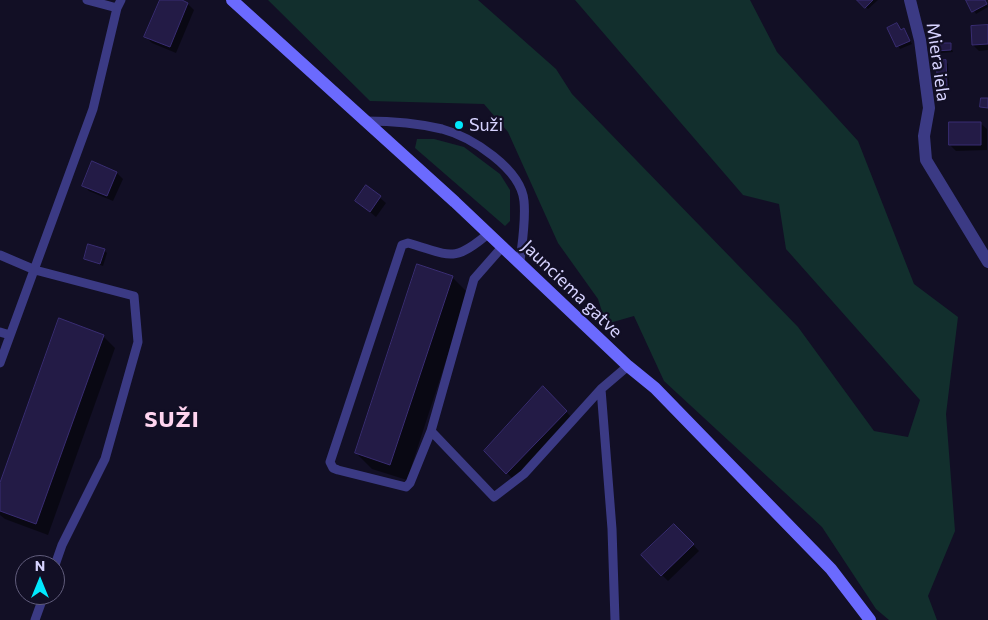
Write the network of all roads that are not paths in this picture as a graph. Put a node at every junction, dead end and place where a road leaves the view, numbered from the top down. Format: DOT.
graph roads {
  1 [pos="87,0"];
  2 [pos="232,0"];
  3 [pos="910,0"];
  4 [pos="119,4"];
  5 [pos="366,121"];
  6 [pos="488,233"];
  7 [pos="503,246"];
  8 [pos="0,255"];
  9 [pos="520,262"];
  10 [pos="988,262"];
  11 [pos="36,270"];
  12 [pos="0,332"];
  13 [pos="10,336"];
  14 [pos="0,362"];
  15 [pos="628,366"];
  16 [pos="601,389"];
  17 [pos="431,431"];
  18 [pos="58,555"];
  19 [pos="41,605"];
  20 [pos="36,620"];
  21 [pos="615,620"];
  22 [pos="870,620"];
  1 -- 4 [label="lane"];
  2 -- 5 [label="main road, Jaunciema gatve"];
  3 -- 10 [label="street, Miera iela"];
  4 -- 11 [label="lane"];
  5 -- 6 [label="main road, Jaunciema gatve"];
  5 -- 9 [label="lane"];
  6 -- 7 [label="main road, Jaunciema gatve"];
  6 -- 17 [label="lane"];
  7 -- 9 [label="main road, Jaunciema gatve"];
  7 -- 17 [label="lane"];
  8 -- 11 [label="lane"];
  9 -- 15 [label="main road, Jaunciema gatve"];
  11 -- 13 [label="lane"];
  11 -- 18 [label="lane"];
  12 -- 13 [label="lane"];
  13 -- 14 [label="lane"];
  15 -- 16 [label="lane"];
  15 -- 22 [label="main road, Jaunciema gatve"];
  16 -- 17 [label="lane"];
  16 -- 21 [label="lane"];
  19 -- 20 [label="lane"];
}
